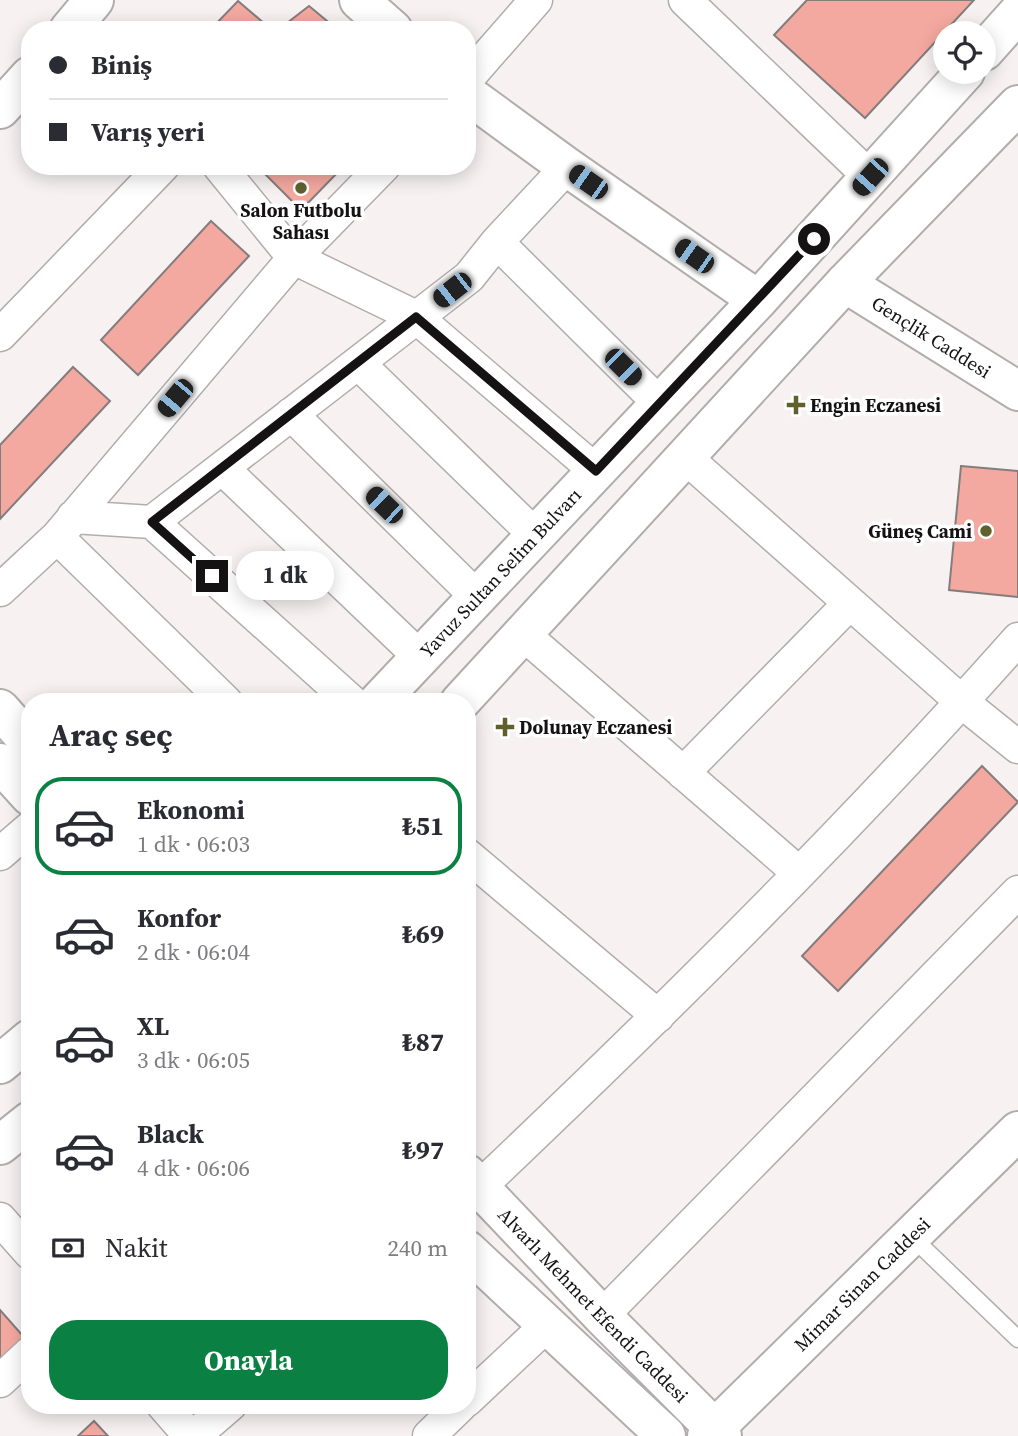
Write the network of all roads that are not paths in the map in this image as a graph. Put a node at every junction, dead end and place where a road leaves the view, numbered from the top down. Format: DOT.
graph roads {
  1 [pos="359,0"];
  2 [pos="536,0"];
  3 [pos="685,0"];
  4 [pos="1018,13"];
  5 [pos="383,21"];
  6 [pos="996,38"];
  7 [pos="476,69"];
  8 [pos="954,84"];
  9 [pos="476,101"];
  10 [pos="1018,104"];
  11 [pos="567,167"];
  12 [pos="154,175"];
  13 [pos="226,175"];
  14 [pos="375,175"];
  15 [pos="870,177"];
  16 [pos="497,242"];
  17 [pos="295,258"];
  18 [pos="845,283"];
  19 [pos="758,300"];
  20 [pos="416,317"];
  21 [pos="0,335"];
  22 [pos="358,363"];
  23 [pos="1018,391"];
  24 [pos="659,403"];
  25 [pos="291,414"];
  26 [pos="685,457"];
  27 [pos="222,468"];
  28 [pos="596,471"];
  29 [pos="152,522"];
  30 [pos="65,527"];
  31 [pos="535,535"];
  32 [pos="0,590"];
  33 [pos="477,597"];
  34 [pos="850,603"];
  35 [pos="523,634"];
  36 [pos="1018,639"];
  37 [pos="421,657"];
  38 [pos="218,693"];
  39 [pos="342,693"];
  40 [pos="387,693"];
  41 [pos="468,693"];
  42 [pos="962,702"];
  43 [pos="0,709"];
  44 [pos="21,733"];
  45 [pos="1018,747"];
  46 [pos="0,763"];
  47 [pos="683,773"];
  48 [pos="21,786"];
  49 [pos="21,836"];
  50 [pos="0,853"];
  51 [pos="476,863"];
  52 [pos="799,873"];
  53 [pos="1018,892"];
  54 [pos="658,1016"];
  55 [pos="21,1047"];
  56 [pos="0,1065"];
  57 [pos="21,1128"];
  58 [pos="1018,1131"];
  59 [pos="0,1145"];
  60 [pos="476,1182"];
  61 [pos="476,1190"];
  62 [pos="0,1219"];
  63 [pos="912,1237"];
  64 [pos="21,1243"];
  65 [pos="476,1258"];
  66 [pos="601,1316"];
  67 [pos="547,1325"];
  68 [pos="1018,1339"];
  69 [pos="21,1361"];
  70 [pos="0,1381"];
  71 [pos="476,1392"];
  72 [pos="171,1414"];
  73 [pos="219,1414"];
  74 [pos="452,1414"];
  75 [pos="714,1434"];
  76 [pos="192,1436"];
  77 [pos="429,1436"];
  78 [pos="666,1436"];
  1 -- 5 [label="main road"];
  2 -- 7 [label="street"];
  3 -- 15 [label="street"];
  4 -- 6 [label="main road"];
  8 -- 15 [label="main road, Yavuz Sultan Selim Bulvarı"];
  9 -- 11 [label="main road"];
  10 -- 18 [label="main road"];
  11 -- 16 [label="street"];
  11 -- 19 [label="main road"];
  12 -- 21 [label="street"];
  13 -- 17 [label="street"];
  14 -- 17 [label="street"];
  15 -- 19 [label="main road, Yavuz Sultan Selim Bulvarı"];
  16 -- 20 [label="street"];
  16 -- 24 [label="street"];
  17 -- 20 [label="street"];
  17 -- 30 [label="street"];
  18 -- 23 [label="main road, Gençlik Caddesi"];
  18 -- 26 [label="main road"];
  19 -- 24 [label="main road, Yavuz Sultan Selim Bulvarı"];
  20 -- 22 [label="street"];
  20 -- 28 [label="street"];
  22 -- 25 [label="street"];
  22 -- 31 [label="street"];
  24 -- 28 [label="main road, Yavuz Sultan Selim Bulvarı"];
  25 -- 27 [label="street"];
  25 -- 33 [label="street"];
  26 -- 34 [label="street"];
  26 -- 35 [label="main road"];
  27 -- 29 [label="street"];
  27 -- 37 [label="street"];
  28 -- 31 [label="main road, Yavuz Sultan Selim Bulvarı"];
  29 -- 30 [label="street"];
  29 -- 39 [label="street"];
  30 -- 32 [label="street"];
  30 -- 38 [label="street"];
  31 -- 33 [label="main road, Yavuz Sultan Selim Bulvarı"];
  33 -- 37 [label="main road, Yavuz Sultan Selim Bulvarı"];
  34 -- 42 [label="street"];
  34 -- 47 [label="street"];
  35 -- 41 [label="main road"];
  35 -- 47 [label="street"];
  36 -- 42 [label="street"];
  37 -- 40 [label="main road, Yavuz Sultan Selim Bulvarı"];
  42 -- 45 [label="street"];
  42 -- 52 [label="street"];
  43 -- 44 [label="main road"];
  46 -- 48 [label="main road"];
  47 -- 52 [label="street"];
  49 -- 50 [label="street"];
  51 -- 54 [label="street"];
  52 -- 54 [label="street"];
  53 -- 66 [label="street"];
  54 -- 60 [label="street"];
  55 -- 56 [label="main road"];
  57 -- 59 [label="main road"];
  58 -- 63 [label="main road, Mimar Sinan Caddesi"];
  61 -- 66 [label="main road, Alvarlı Mehmet Efendi Caddesi"];
  62 -- 64 [label="street"];
  63 -- 68 [label="lane"];
  63 -- 75 [label="main road, Mimar Sinan Caddesi"];
  65 -- 67 [label="main road"];
  66 -- 75 [label="main road, Alvarlı Mehmet Efendi Caddesi"];
  67 -- 71 [label="street"];
  67 -- 78 [label="main road"];
  69 -- 70 [label="street"];
  72 -- 76 [label="street"];
  73 -- 76 [label="street"];
  74 -- 77 [label="street"];
}
